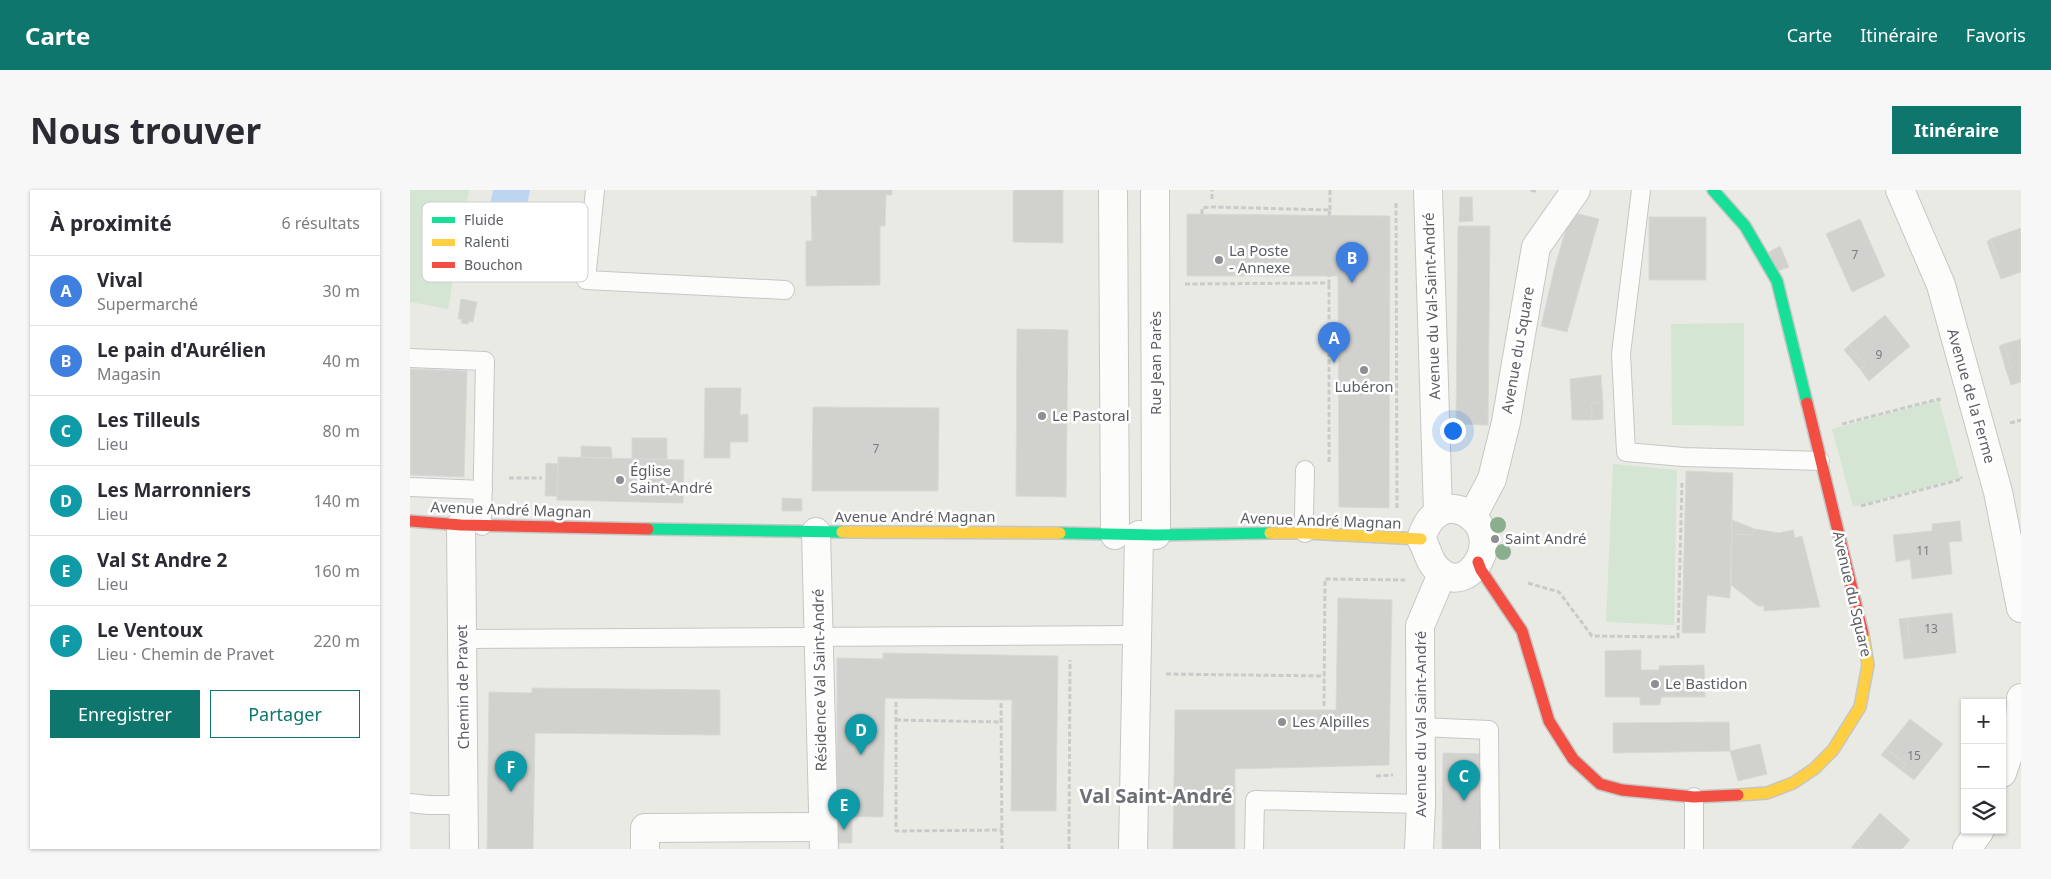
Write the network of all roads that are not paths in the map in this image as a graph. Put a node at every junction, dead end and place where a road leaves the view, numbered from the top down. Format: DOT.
graph roads {
  1 [pos="595,190"];
  2 [pos="1113,190"];
  3 [pos="1155,190"];
  4 [pos="1428,190"];
  5 [pos="1576,190"];
  6 [pos="1641,190"];
  7 [pos="1713,190"];
  8 [pos="1900,190"];
  9 [pos="588,260"];
  10 [pos="588,280"];
  11 [pos="785,290"];
  12 [pos="410,358"];
  13 [pos="1820,461"];
  14 [pos="1305,470"];
  15 [pos="410,487"];
  16 [pos="483,490"];
  17 [pos="1438,512"];
  18 [pos="1472,516"];
  19 [pos="410,521"];
  20 [pos="471,526"];
  21 [pos="816,532"];
  22 [pos="1306,533"];
  23 [pos="1137,535"];
  24 [pos="1421,539"];
  25 [pos="1478,562"];
  26 [pos="1442,574"];
  27 [pos="2021,608"];
  28 [pos="1136,635"];
  29 [pos="819,636"];
  30 [pos="462,639"];
  31 [pos="2021,698"];
  32 [pos="1420,727"];
  33 [pos="2006,761"];
  34 [pos="1694,797"];
  35 [pos="410,803"];
  36 [pos="1421,804"];
  37 [pos="464,805"];
  38 [pos="1977,834"];
  39 [pos="824,838"];
  40 [pos="464,849"];
  41 [pos="645,849"];
  42 [pos="1134,849"];
  43 [pos="1254,849"];
  44 [pos="1418,849"];
  45 [pos="1490,849"];
  46 [pos="1694,849"];
  47 [pos="1967,849"];
  1 -- 9 [label="lane"];
  2 -- 23 [label="street, Rue Jean Parès"];
  3 -- 23 [label="street, Rue Jean Parès"];
  4 -- 17 [label="street, Avenue du Val-Saint-André"];
  5 -- 18 [label="street, Avenue du Square"];
  6 -- 13 [label="lane"];
  7 -- 13 [label="street, Avenue du Square"];
  8 -- 27 [label="street, Avenue de la Ferme"];
  10 -- 11 [label="lane"];
  12 -- 16 [label="lane"];
  13 -- 34 [label="street, Avenue du Square"];
  14 -- 22 [label="lane"];
  15 -- 16 [label="lane"];
  16 -- 20 [label="lane"];
  17 -- 18 [label="street"];
  17 -- 24 [label="street"];
  18 -- 25 [label="street"];
  19 -- 20 [label="street, Avenue André Magnan"];
  20 -- 21 [label="street, Avenue André Magnan"];
  20 -- 30 [label="street, Chemin de Pravet"];
  21 -- 23 [label="street, Avenue André Magnan"];
  21 -- 29 [label="street, Résidence Val Saint-André"];
  22 -- 23 [label="street, Avenue André Magnan"];
  22 -- 24 [label="street, Avenue André Magnan"];
  23 -- 28 [label="street, Rue Jean Parès"];
  24 -- 26 [label="street"];
  25 -- 26 [label="street"];
  25 -- 34 [label="street, Avenue du Square"];
  26 -- 32 [label="street, Avenue du Val Saint-André"];
  28 -- 29 [label="lane"];
  28 -- 42 [label="street, Rue Jean Parès"];
  29 -- 30 [label="lane"];
  29 -- 39 [label="street, Résidence Val Saint-André"];
  30 -- 37 [label="street, Chemin de Pravet"];
  31 -- 33 [label="street"];
  32 -- 36 [label="street, Avenue du Val Saint-André"];
  32 -- 45 [label="lane"];
  34 -- 46 [label="lane"];
  35 -- 37 [label="lane"];
  36 -- 43 [label="lane"];
  36 -- 44 [label="street, Avenue du Val Saint-André"];
  37 -- 40 [label="street, Chemin de Pravet"];
  38 -- 47 [label="street"];
  39 -- 41 [label="street, Résidence Val Saint-André"];
}
